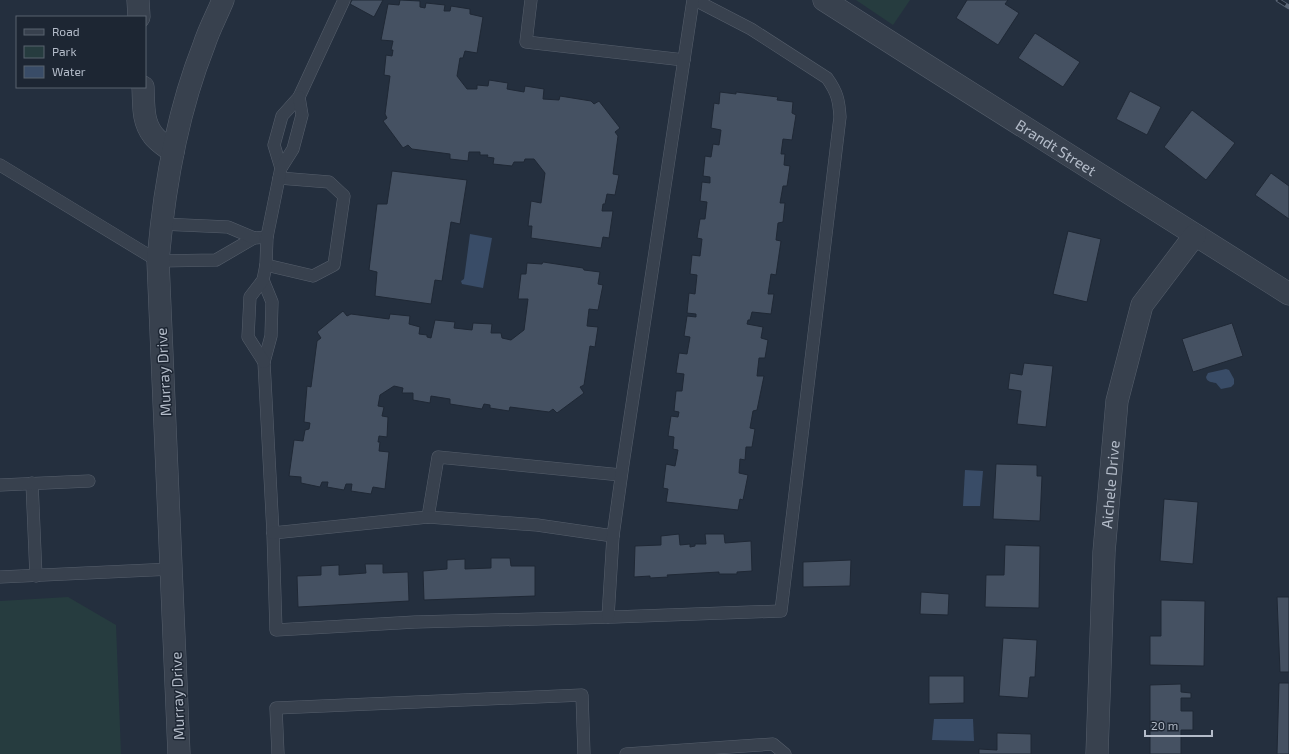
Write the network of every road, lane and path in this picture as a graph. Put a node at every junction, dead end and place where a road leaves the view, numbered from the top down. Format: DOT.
graph roads {
  1 [pos="138,0"];
  2 [pos="223,0"];
  3 [pos="344,0"];
  4 [pos="532,0"];
  5 [pos="694,0"];
  6 [pos="824,0"];
  7 [pos="139,16"];
  8 [pos="684,60"];
  9 [pos="143,88"];
  10 [pos="299,97"];
  11 [pos="278,131"];
  12 [pos="296,135"];
  13 [pos="173,152"];
  14 [pos="0,165"];
  15 [pos="280,173"];
  16 [pos="161,224"];
  17 [pos="1195,235"];
  18 [pos="267,237"];
  19 [pos="254,238"];
  20 [pos="158,261"];
  21 [pos="266,265"];
  22 [pos="263,280"];
  23 [pos="1289,294"];
  24 [pos="271,316"];
  25 [pos="249,317"];
  26 [pos="264,362"];
  27 [pos="621,475"];
  28 [pos="89,481"];
  29 [pos="32,483"];
  30 [pos="0,485"];
  31 [pos="428,517"];
  32 [pos="273,533"];
  33 [pos="613,536"];
  34 [pos="172,569"];
  35 [pos="36,576"];
  36 [pos="0,577"];
  37 [pos="608,617"];
  38 [pos="179,754"];
  39 [pos="278,754"];
  40 [pos="584,754"];
  41 [pos="626,754"];
  42 [pos="784,754"];
  43 [pos="1097,754"];
  1 -- 7 [label="street"];
  2 -- 13 [label="street, Murray Drive"];
  3 -- 10 [label="lane"];
  4 -- 8 [label="lane"];
  5 -- 8 [label="lane"];
  5 -- 37 [label="lane"];
  6 -- 17 [label="street, Brandt Street"];
  8 -- 27 [label="lane"];
  9 -- 13 [label="street"];
  10 -- 11 [label="lane"];
  10 -- 12 [label="lane"];
  11 -- 12 [label="lane"];
  11 -- 15 [label="lane"];
  12 -- 15 [label="lane"];
  13 -- 16 [label="street, Murray Drive"];
  14 -- 20 [label="lane"];
  15 -- 18 [label="lane"];
  15 -- 21 [label="lane"];
  16 -- 19 [label="lane"];
  16 -- 20 [label="street, Murray Drive"];
  17 -- 23 [label="street, Brandt Street"];
  17 -- 43 [label="street, Aichele Drive"];
  18 -- 19 [label="lane"];
  18 -- 21 [label="lane"];
  19 -- 20 [label="lane"];
  20 -- 34 [label="street, Murray Drive"];
  21 -- 22 [label="lane"];
  22 -- 24 [label="lane"];
  22 -- 25 [label="lane"];
  24 -- 25 [label="lane"];
  24 -- 26 [label="lane"];
  25 -- 26 [label="lane"];
  26 -- 32 [label="lane"];
  27 -- 31 [label="lane"];
  27 -- 33 [label="lane"];
  28 -- 29 [label="lane"];
  29 -- 30 [label="lane"];
  29 -- 35 [label="lane"];
  31 -- 32 [label="lane"];
  31 -- 33 [label="lane"];
  32 -- 37 [label="lane"];
  33 -- 37 [label="lane"];
  34 -- 35 [label="lane"];
  34 -- 38 [label="street, Murray Drive"];
  35 -- 36 [label="lane"];
  39 -- 40 [label="lane"];
  41 -- 42 [label="lane"];
}
